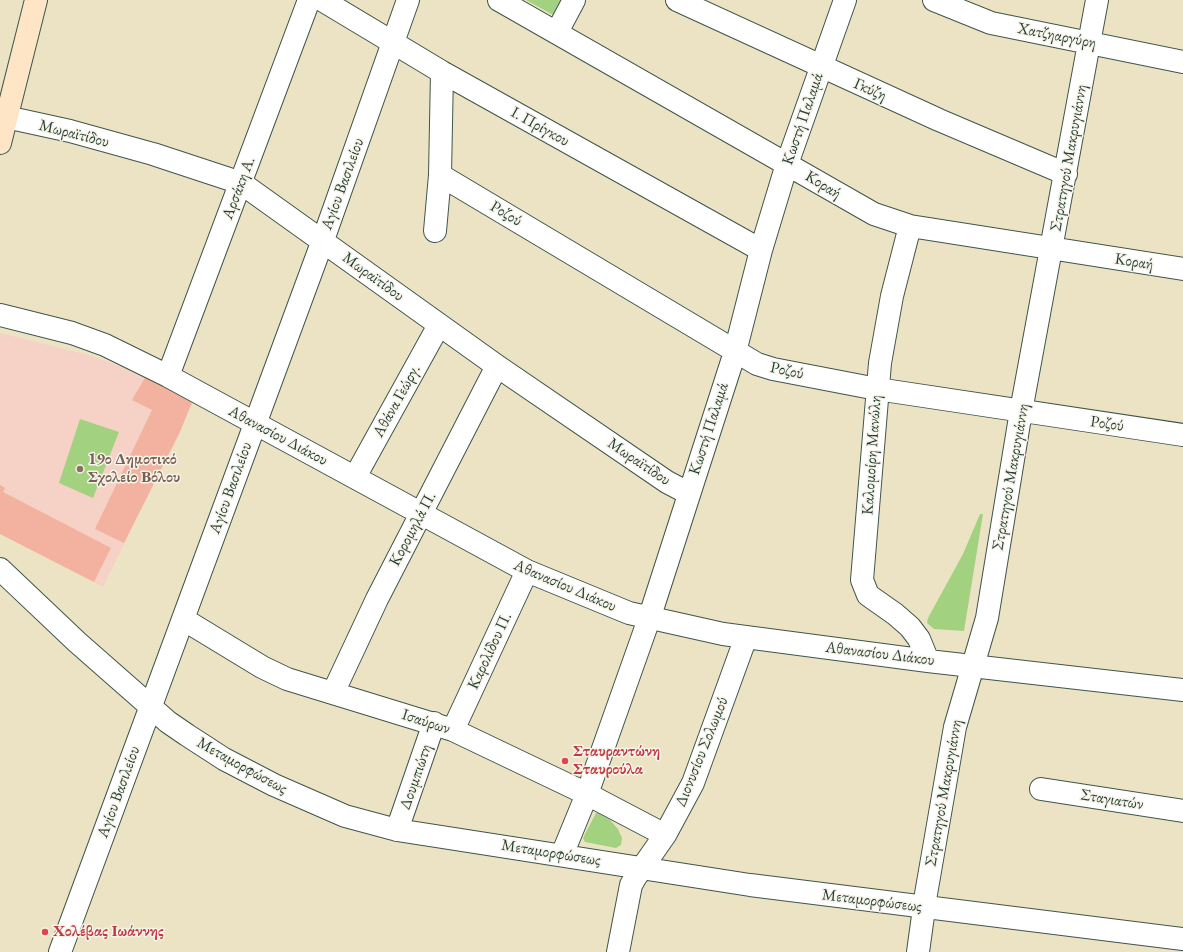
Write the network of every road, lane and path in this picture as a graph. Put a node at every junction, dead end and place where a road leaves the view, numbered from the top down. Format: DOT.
graph roads {
  1 [pos="36,0"];
  2 [pos="309,0"];
  3 [pos="322,0"];
  4 [pos="408,0"];
  5 [pos="499,0"];
  6 [pos="574,0"];
  7 [pos="677,0"];
  8 [pos="845,0"];
  9 [pos="934,0"];
  10 [pos="1097,0"];
  11 [pos="557,32"];
  12 [pos="394,41"];
  13 [pos="1090,42"];
  14 [pos="1183,62"];
  15 [pos="821,67"];
  16 [pos="442,72"];
  17 [pos="6,117"];
  18 [pos="0,143"];
  19 [pos="787,164"];
  20 [pos="1066,174"];
  21 [pos="440,175"];
  22 [pos="241,183"];
  23 [pos="910,226"];
  24 [pos="435,231"];
  25 [pos="323,240"];
  26 [pos="1052,248"];
  27 [pos="761,250"];
  28 [pos="1183,269"];
  29 [pos="0,315"];
  30 [pos="439,325"];
  31 [pos="735,352"];
  32 [pos="497,366"];
  33 [pos="168,376"];
  34 [pos="877,389"];
  35 [pos="1021,411"];
  36 [pos="254,423"];
  37 [pos="1183,435"];
  38 [pos="355,477"];
  39 [pos="688,494"];
  40 [pos="422,512"];
  41 [pos="0,569"];
  42 [pos="527,571"];
  43 [pos="183,619"];
  44 [pos="649,619"];
  45 [pos="746,637"];
  46 [pos="928,661"];
  47 [pos="974,666"];
  48 [pos="1183,690"];
  49 [pos="333,693"];
  50 [pos="151,707"];
  51 [pos="444,727"];
  52 [pos="1041,789"];
  53 [pos="587,794"];
  54 [pos="1183,811"];
  55 [pos="397,830"];
  56 [pos="665,836"];
  57 [pos="562,855"];
  58 [pos="641,868"];
  59 [pos="923,908"];
  60 [pos="1183,939"];
  61 [pos="60,952"];
  62 [pos="618,952"];
  63 [pos="918,952"];
  1 -- 17 [label="street"];
  2 -- 22 [label="street, Αρσάκη Α."];
  3 -- 12 [label="street, Ι. Πρίγκου"];
  4 -- 12 [label="street, Αγίου Βασιλείου"];
  5 -- 11 [label="street, Κοραή"];
  6 -- 11 [label="street"];
  7 -- 15 [label="street, Γκύζη"];
  8 -- 15 [label="street, Κωστή Παλαμά"];
  9 -- 13 [label="street, Χατζηαργύρη"];
  10 -- 13 [label="street, Στρατηγού Μακρυγιάννη"];
  11 -- 19 [label="street, Κοραή"];
  12 -- 16 [label="street, Ι. Πρίγκου"];
  12 -- 25 [label="street, Αγίου Βασιλείου"];
  13 -- 14 [label="street, Χατζηαργύρη"];
  13 -- 20 [label="street, Στρατηγού Μακρυγιάννη"];
  15 -- 19 [label="street, Κωστή Παλαμά"];
  15 -- 20 [label="street, Γκύζη"];
  16 -- 21 [label="street"];
  16 -- 27 [label="street, Ι. Πρίγκου"];
  17 -- 18 [label="street"];
  17 -- 22 [label="street, Μωραϊτίδου"];
  19 -- 23 [label="street, Κοραή"];
  19 -- 27 [label="street, Κωστή Παλαμά"];
  20 -- 26 [label="street, Στρατηγού Μακρυγιάννη"];
  21 -- 24 [label="street"];
  21 -- 31 [label="street, Ροζού"];
  22 -- 25 [label="street, Μωραϊτίδου"];
  22 -- 33 [label="street, Αρσάκη Α."];
  23 -- 26 [label="street, Κοραή"];
  23 -- 34 [label="street, Καλομοίρη Μανώλη"];
  25 -- 30 [label="street, Μωραϊτίδου"];
  25 -- 36 [label="street, Αγίου Βασιλείου"];
  26 -- 28 [label="street, Κοραή"];
  26 -- 35 [label="street, Στρατηγού Μακρυγιάννη"];
  27 -- 31 [label="street, Κωστή Παλαμά"];
  29 -- 33 [label="street, Αθανασίου Διάκου"];
  30 -- 32 [label="street, Μωραϊτίδου"];
  30 -- 38 [label="street, Αθάνα Γεώργ."];
  31 -- 34 [label="street, Ροζού"];
  31 -- 39 [label="street, Κωστή Παλαμά"];
  32 -- 39 [label="street, Μωραϊτίδου"];
  32 -- 40 [label="street, Κορομηλά Π."];
  33 -- 36 [label="street, Αθανασίου Διάκου"];
  34 -- 35 [label="street, Ροζού"];
  34 -- 46 [label="street, Καλομοίρη Μανώλη"];
  35 -- 37 [label="street, Ροζού"];
  35 -- 47 [label="street, Στρατηγού Μακρυγιάννη"];
  36 -- 38 [label="street, Αθανασίου Διάκου"];
  36 -- 43 [label="street, Αγίου Βασιλείου"];
  38 -- 40 [label="street, Αθανασίου Διάκου"];
  39 -- 44 [label="street, Κωστή Παλαμά"];
  40 -- 42 [label="street, Αθανασίου Διάκου"];
  40 -- 49 [label="street, Κορομηλά Π."];
  41 -- 50 [label="street, Μεταμορφώσεως"];
  42 -- 44 [label="street, Αθανασίου Διάκου"];
  42 -- 51 [label="street, Καρολίδου Π."];
  43 -- 49 [label="street, Ισαύρων"];
  43 -- 50 [label="street, Αγίου Βασιλείου"];
  44 -- 45 [label="street, Αθανασίου Διάκου"];
  44 -- 53 [label="street, Κωστή Παλαμά"];
  45 -- 46 [label="street, Αθανασίου Διάκου"];
  45 -- 56 [label="street, Διονυσίου Σολωμού"];
  46 -- 47 [label="street, Αθανασίου Διάκου"];
  47 -- 48 [label="street, Αθανασίου Διάκου"];
  47 -- 59 [label="street, Στρατηγού Μακρυγιάννη"];
  49 -- 51 [label="street, Ισαύρων"];
  50 -- 55 [label="street, Μεταμορφώσεως"];
  50 -- 61 [label="street, Αγίου Βασιλείου"];
  51 -- 53 [label="street, Ισαύρων"];
  51 -- 55 [label="street, Δουμπιώτη"];
  52 -- 54 [label="street, Σταγιατών"];
  53 -- 56 [label="street, Ισαύρων"];
  53 -- 57 [label="street, Κωστή Παλαμά"];
  55 -- 57 [label="street, Μεταμορφώσεως"];
  56 -- 58 [label="street, Διονυσίου Σολωμού"];
  57 -- 58 [label="street, Μεταμορφώσεως"];
  58 -- 59 [label="street, Μεταμορφώσεως"];
  58 -- 62 [label="street, Διονυσίου Σολωμού"];
  59 -- 60 [label="street, Μεταμορφώσεως"];
  59 -- 63 [label="street, Στρατηγού Μακρυγιάννη"];
}
